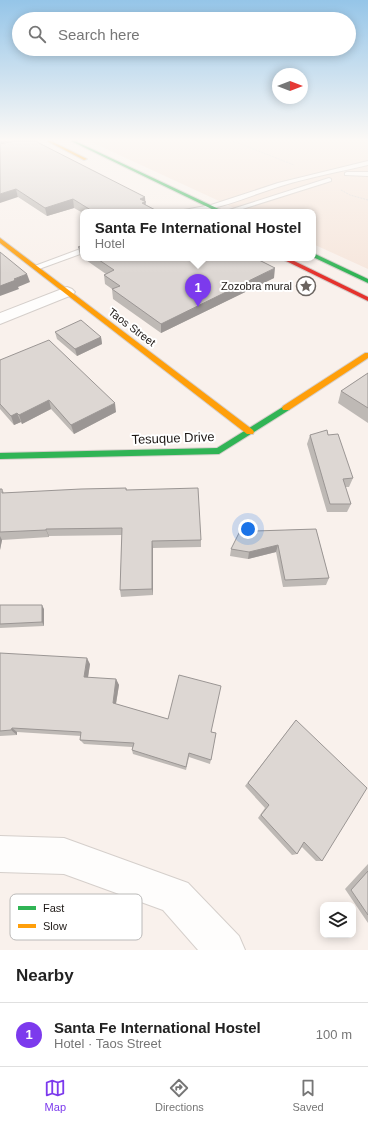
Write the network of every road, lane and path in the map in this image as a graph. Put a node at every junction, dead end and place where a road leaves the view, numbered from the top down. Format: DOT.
graph roads {
  1 [pos="166,185"];
  2 [pos="276,185"];
  3 [pos="311,185"];
  4 [pos="175,204"];
  5 [pos="212,207"];
  6 [pos="184,209"];
  7 [pos="200,209"];
  8 [pos="216,209"];
  9 [pos="236,209"];
  10 [pos="0,240"];
  11 [pos="80,251"];
  12 [pos="316,256"];
  13 [pos="289,261"];
  14 [pos="36,267"];
  15 [pos="368,281"];
  16 [pos="67,292"];
  17 [pos="368,299"];
  18 [pos="0,319"];
  19 [pos="368,354"];
  20 [pos="250,432"];
  21 [pos="0,456"];
  22 [pos="0,854"];
  23 [pos="225,950"];
  1 -- 5 [label="street"];
  2 -- 5 [label="lane"];
  3 -- 9 [label="lane"];
  4 -- 6 [label="street"];
  5 -- 7 [label="lane"];
  5 -- 8 [label="street"];
  10 -- 14 [label="street, Taos Street"];
  11 -- 14 [label="lane"];
  12 -- 15 [label="street"];
  13 -- 17 [label="street"];
  14 -- 16 [label="street, Taos Street"];
  16 -- 18 [label="street"];
  16 -- 20 [label="street, Taos Street"];
  19 -- 20 [label="street, Tesuque Drive"];
  20 -- 21 [label="street, Tesuque Drive"];
  22 -- 23 [label="street"];
}
